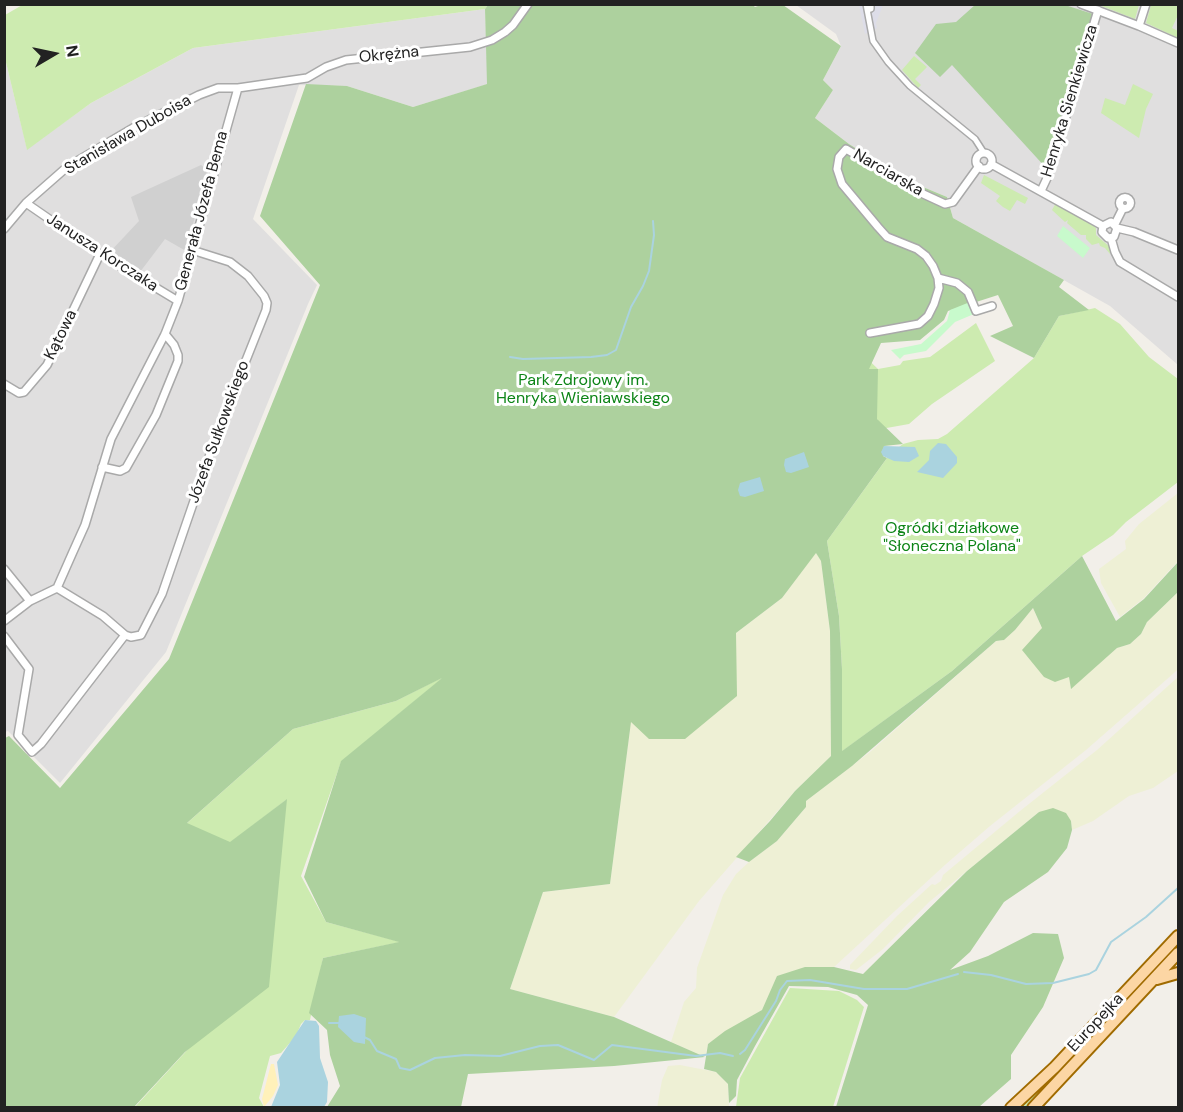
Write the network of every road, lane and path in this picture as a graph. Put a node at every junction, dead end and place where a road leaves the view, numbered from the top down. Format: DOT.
graph roads {
  1 [pos="528,4"];
  2 [pos="1081,4"];
  3 [pos="1146,4"];
  4 [pos="868,6"];
  5 [pos="1098,10"];
  6 [pos="1138,26"];
  7 [pos="1179,44"];
  8 [pos="238,88"];
  9 [pos="984,153"];
  10 [pos="991,164"];
  11 [pos="979,166"];
  12 [pos="1041,190"];
  13 [pos="26,203"];
  14 [pos="1123,208"];
  15 [pos="1103,226"];
  16 [pos="1116,226"];
  17 [pos="4,229"];
  18 [pos="1112,238"];
  19 [pos="192,250"];
  20 [pos="1179,250"];
  21 [pos="100,254"];
  22 [pos="938,278"];
  23 [pos="1179,297"];
  24 [pos="178,301"];
  25 [pos="992,306"];
  26 [pos="870,333"];
  27 [pos="165,334"];
  28 [pos="4,384"];
  29 [pos="102,467"];
  30 [pos="4,569"];
  31 [pos="57,588"];
  32 [pos="30,601"];
  33 [pos="4,621"];
  34 [pos="125,635"];
  35 [pos="4,636"];
  36 [pos="1179,936"];
  37 [pos="1179,953"];
  38 [pos="1179,973"];
  39 [pos="1151,982"];
  40 [pos="1011,1107"];
  41 [pos="1033,1107"];
  1 -- 8 [label="street, Okrężna"];
  2 -- 5 [label="street"];
  3 -- 6 [label="street"];
  4 -- 9 [label="street"];
  5 -- 6 [label="street"];
  5 -- 12 [label="street, Henryka Sienkiewicza"];
  6 -- 7 [label="street"];
  8 -- 13 [label="street, Stanisława Duboisa"];
  8 -- 19 [label="street, Generała Józefa Bema"];
  9 -- 10 [label="street"];
  9 -- 11 [label="street"];
  10 -- 11 [label="street"];
  10 -- 12 [label="street, Henryka Sienkiewicza"];
  11 -- 22 [label="street, Narciarska"];
  12 -- 15 [label="street, Henryka Sienkiewicza"];
  13 -- 17 [label="street, Stanisława Duboisa"];
  13 -- 21 [label="street, Janusza Korczaka"];
  14 -- 16 [label="street"];
  15 -- 16 [label="street"];
  15 -- 18 [label="street"];
  16 -- 18 [label="street"];
  16 -- 20 [label="street"];
  18 -- 23 [label="street"];
  19 -- 24 [label="street, Generała Józefa Bema"];
  19 -- 34 [label="street, Józefa Sułkowskiego"];
  21 -- 24 [label="street, Janusza Korczaka"];
  21 -- 28 [label="street, Kątowa"];
  22 -- 25 [label="street"];
  22 -- 26 [label="street"];
  24 -- 27 [label="street, Generała Józefa Bema"];
  27 -- 29 [label="street, Generała Józefa Bema"];
  27 -- 29 [label="street"];
  29 -- 31 [label="street, Generała Józefa Bema"];
  30 -- 32 [label="street"];
  31 -- 32 [label="street"];
  31 -- 34 [label="street"];
  32 -- 33 [label="street"];
  34 -- 35 [label="street, Józefa Sułkowskiego"];
  36 -- 40 [label="main road, Europejka"];
  37 -- 39 [label="main road, Europejka"];
  38 -- 39 [label="main road"];
  39 -- 41 [label="main road, Europejka"];
}
